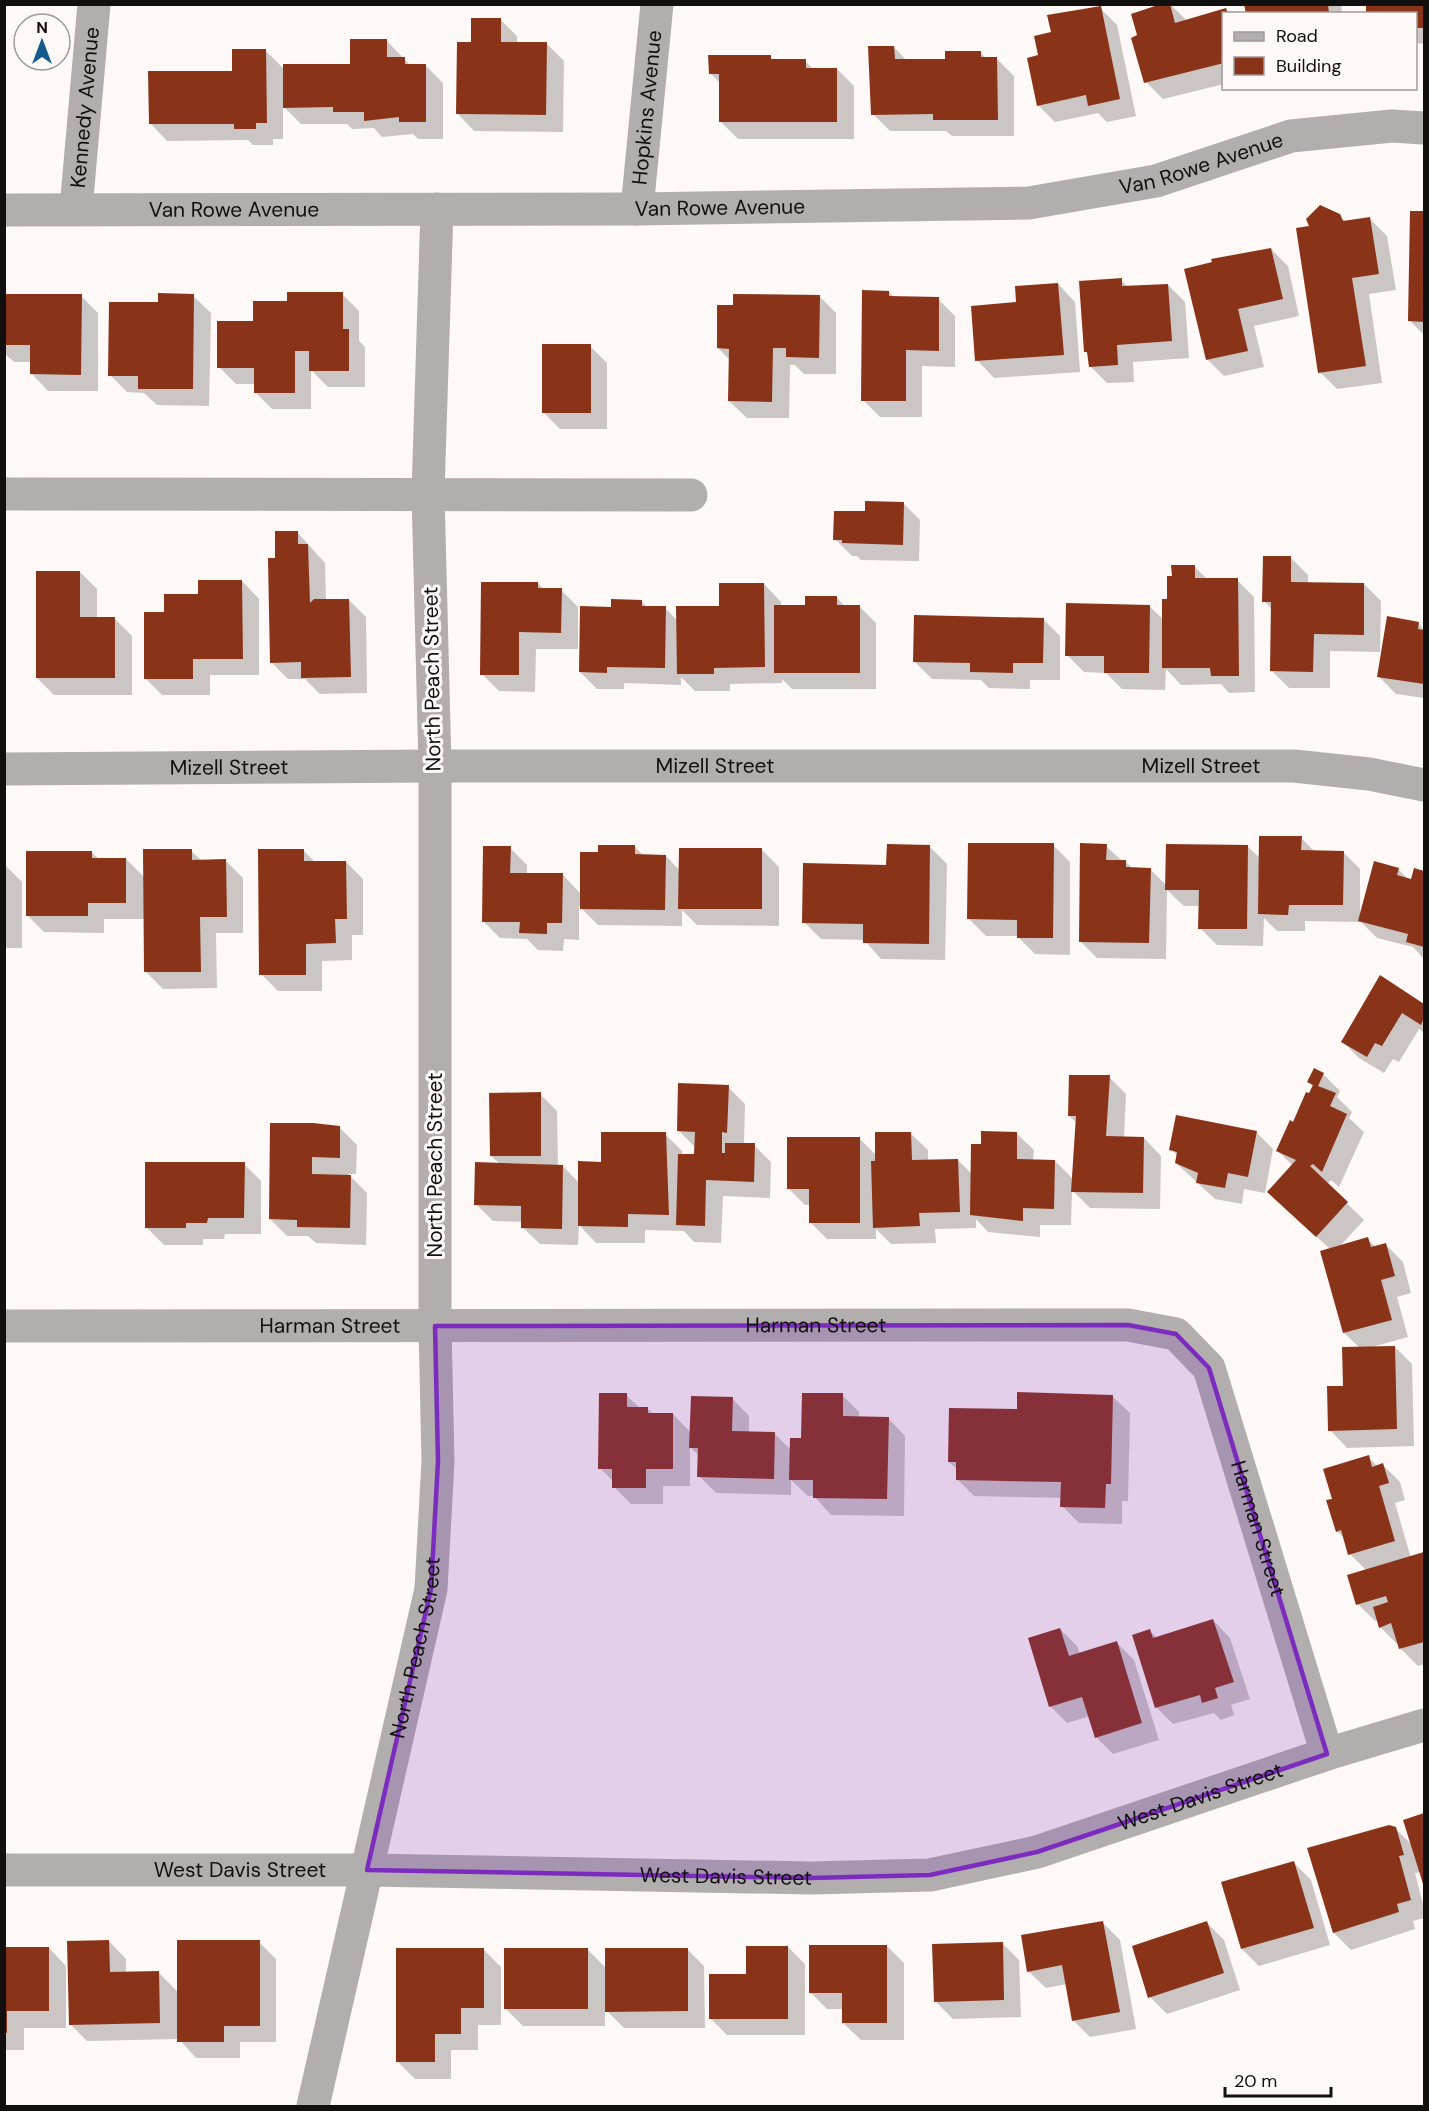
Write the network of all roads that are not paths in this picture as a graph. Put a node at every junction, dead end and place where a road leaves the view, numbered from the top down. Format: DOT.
graph roads {
  1 [pos="94,4"];
  2 [pos="657,4"];
  3 [pos="1425,128"];
  4 [pos="76,209"];
  5 [pos="437,209"];
  6 [pos="637,209"];
  7 [pos="4,210"];
  8 [pos="428,493"];
  9 [pos="4,494"];
  10 [pos="691,495"];
  11 [pos="435,766"];
  12 [pos="4,769"];
  13 [pos="1425,785"];
  14 [pos="4,1326"];
  15 [pos="435,1326"];
  16 [pos="1425,1725"];
  17 [pos="1327,1754"];
  18 [pos="4,1869"];
  19 [pos="367,1870"];
  20 [pos="313,2106"];
  1 -- 4 [label="street, Kennedy Avenue"];
  2 -- 6 [label="street, Hopkins Avenue"];
  3 -- 6 [label="street, Van Rowe Avenue"];
  4 -- 5 [label="street, Van Rowe Avenue"];
  4 -- 7 [label="street, Van Rowe Avenue"];
  5 -- 6 [label="street, Van Rowe Avenue"];
  5 -- 8 [label="street, North Peach Street"];
  8 -- 9 [label="street"];
  8 -- 10 [label="street"];
  8 -- 11 [label="street, North Peach Street"];
  11 -- 12 [label="street, Mizell Street"];
  11 -- 13 [label="street, Mizell Street"];
  11 -- 15 [label="street, North Peach Street"];
  14 -- 15 [label="street, Harman Street"];
  15 -- 17 [label="street, Harman Street"];
  15 -- 19 [label="street, North Peach Street"];
  16 -- 17 [label="street, West Davis Street"];
  17 -- 19 [label="street, West Davis Street"];
  18 -- 19 [label="street, West Davis Street"];
  19 -- 20 [label="street, North Peach Street"];
}
